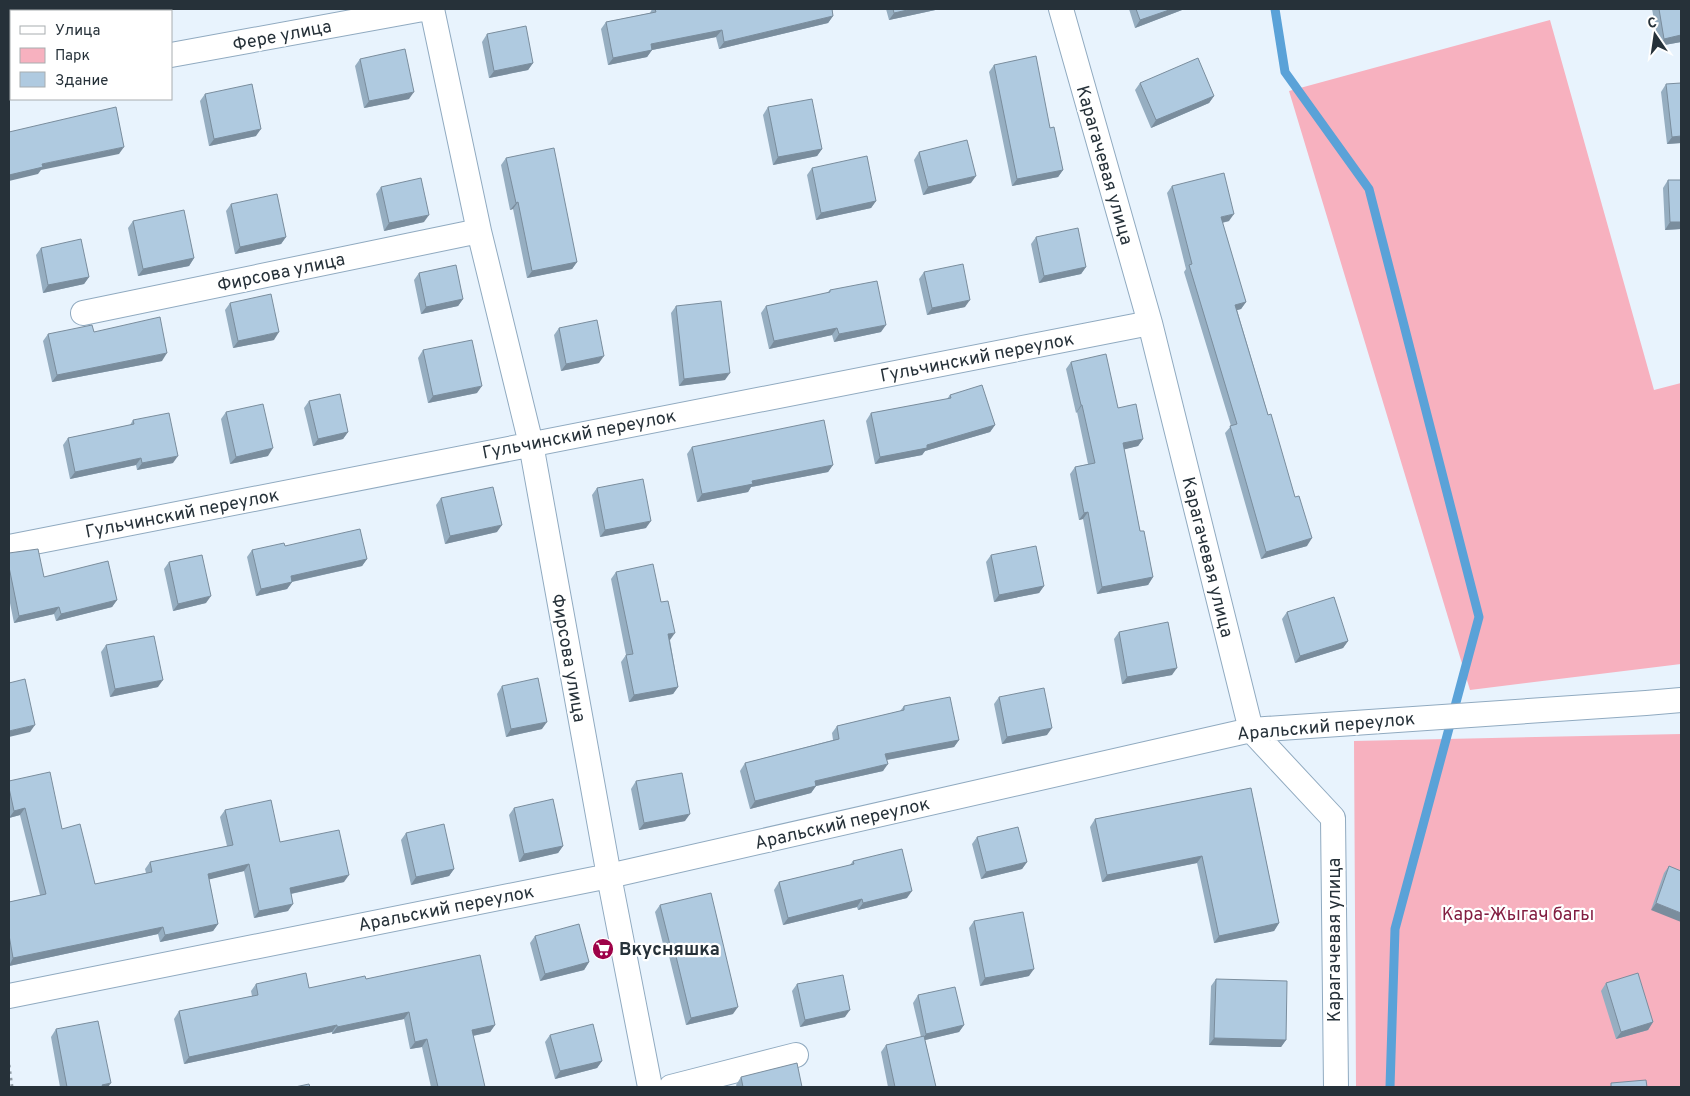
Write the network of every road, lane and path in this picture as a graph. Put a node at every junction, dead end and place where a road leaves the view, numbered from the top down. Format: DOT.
graph roads {
  1 [pos="423,9"];
  2 [pos="432,9"];
  3 [pos="1061,9"];
  4 [pos="172,55"];
  5 [pos="479,231"];
  6 [pos="83,313"];
  7 [pos="1150,323"];
  8 [pos="531,444"];
  9 [pos="9,547"];
  10 [pos="1681,700"];
  11 [pos="1251,730"];
  12 [pos="609,876"];
  13 [pos="9,996"];
  14 [pos="796,1055"];
  15 [pos="9,1065"];
  16 [pos="12,1087"];
  17 [pos="650,1087"];
  18 [pos="671,1087"];
  19 [pos="1336,1087"];
  1 -- 4 [label="street, Фере улица"];
  2 -- 5 [label="street, Фирсова улица"];
  3 -- 7 [label="street, Карагачевая улица"];
  5 -- 6 [label="street, Фирсова улица"];
  5 -- 8 [label="street, Фирсова улица"];
  7 -- 8 [label="street, Гульчинский переулок"];
  7 -- 11 [label="street, Карагачевая улица"];
  8 -- 9 [label="street, Гульчинский переулок"];
  8 -- 12 [label="street, Фирсова улица"];
  10 -- 11 [label="street, Аральский переулок"];
  11 -- 12 [label="street, Аральский переулок"];
  11 -- 19 [label="street, Карагачевая улица"];
  12 -- 13 [label="street, Аральский переулок"];
  12 -- 17 [label="street, Фирсова улица"];
  14 -- 18 [label="street"];
  15 -- 16 [label="path"];
}
